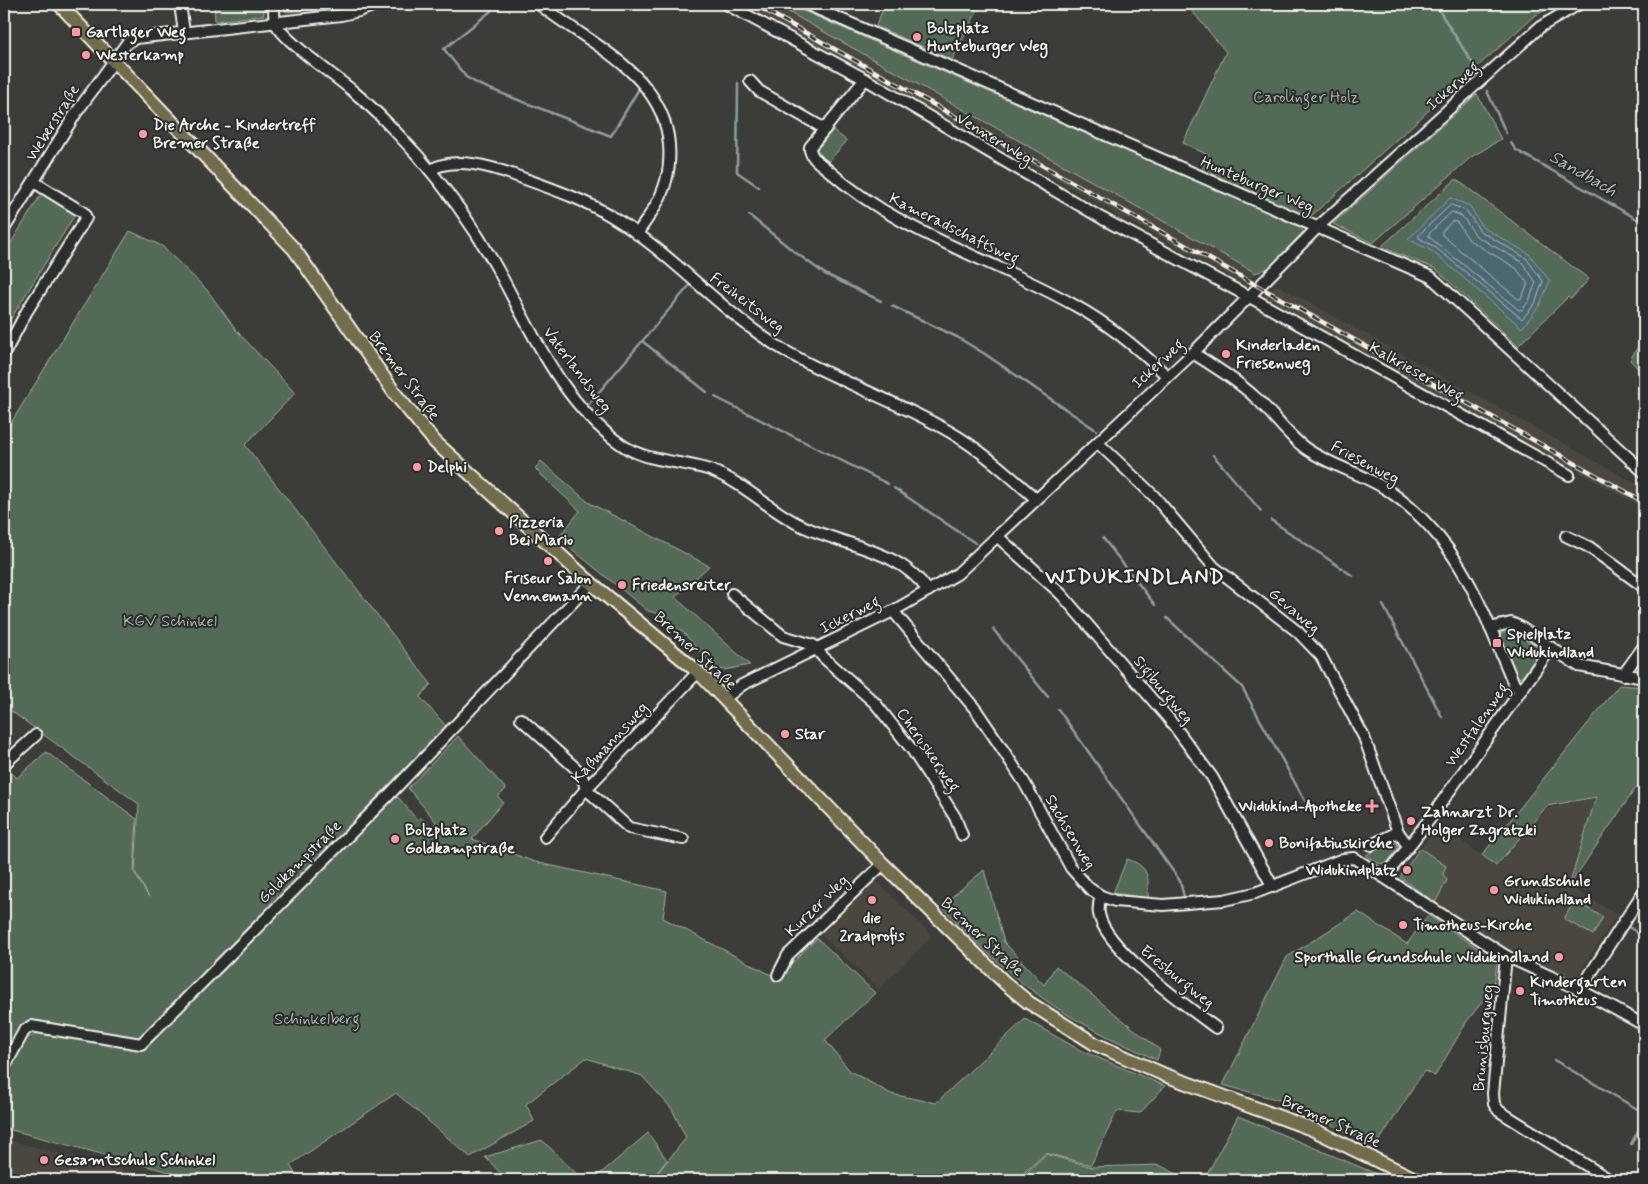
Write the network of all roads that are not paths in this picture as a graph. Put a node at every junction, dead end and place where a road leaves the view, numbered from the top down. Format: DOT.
graph roads {
  1 [pos="59,4"];
  2 [pos="180,4"];
  3 [pos="274,4"];
  4 [pos="378,4"];
  5 [pos="539,4"];
  6 [pos="726,4"];
  7 [pos="806,4"];
  8 [pos="1579,4"];
  9 [pos="275,22"];
  10 [pos="184,32"];
  11 [pos="114,59"];
  12 [pos="865,79"];
  13 [pos="750,81"];
  14 [pos="825,129"];
  15 [pos="430,170"];
  16 [pos="34,182"];
  17 [pos="1318,227"];
  18 [pos="4,229"];
  19 [pos="637,234"];
  20 [pos="1249,297"];
  21 [pos="1193,353"];
  22 [pos="4,354"];
  23 [pos="1167,376"];
  24 [pos="1098,443"];
  25 [pos="1644,472"];
  26 [pos="1569,474"];
  27 [pos="1036,499"];
  28 [pos="997,536"];
  29 [pos="1566,536"];
  30 [pos="591,583"];
  31 [pos="1644,587"];
  32 [pos="928,591"];
  33 [pos="732,594"];
  34 [pos="893,611"];
  35 [pos="1490,628"];
  36 [pos="1644,646"];
  37 [pos="1551,648"];
  38 [pos="817,649"];
  39 [pos="698,672"];
  40 [pos="1623,675"];
  41 [pos="1644,678"];
  42 [pos="1520,690"];
  43 [pos="724,699"];
  44 [pos="522,719"];
  45 [pos="36,735"];
  46 [pos="4,764"];
  47 [pos="586,789"];
  48 [pos="1398,832"];
  49 [pos="962,834"];
  50 [pos="545,837"];
  51 [pos="683,839"];
  52 [pos="1371,845"];
  53 [pos="1409,847"];
  54 [pos="883,864"];
  55 [pos="1385,877"];
  56 [pos="1273,887"];
  57 [pos="1644,891"];
  58 [pos="1101,896"];
  59 [pos="1506,956"];
  60 [pos="778,975"];
  61 [pos="1580,990"];
  62 [pos="1644,1025"];
  63 [pos="1216,1028"];
  64 [pos="4,1068"];
  65 [pos="1417,1180"];
  66 [pos="1610,1180"];
  1 -- 11 [label="main road, Bremer Straße"];
  2 -- 10 [label="street"];
  3 -- 9 [label="street"];
  4 -- 9 [label="street"];
  5 -- 19 [label="street"];
  6 -- 12 [label="street, Venner Weg"];
  7 -- 17 [label="street, Hunteburger Weg"];
  8 -- 17 [label="street, Ickerweg"];
  9 -- 10 [label="street"];
  9 -- 15 [label="street, Vaterlandsweg"];
  10 -- 11 [label="street"];
  11 -- 16 [label="street, Weberstraße"];
  11 -- 30 [label="main road, Bremer Straße"];
  12 -- 14 [label="street, Kameradschaftsweg"];
  12 -- 20 [label="street, Venner Weg"];
  13 -- 14 [label="street"];
  14 -- 23 [label="street, Kameradschaftsweg"];
  15 -- 19 [label="street, Freiheitsweg"];
  15 -- 32 [label="street, Vaterlandsweg"];
  16 -- 18 [label="street, Weberstraße"];
  16 -- 22 [label="street"];
  17 -- 20 [label="street, Ickerweg"];
  17 -- 25 [label="street, Hunteburger Weg"];
  19 -- 27 [label="street, Freiheitsweg"];
  20 -- 21 [label="street, Ickerweg"];
  20 -- 26 [label="street, Kalkrieser Weg"];
  21 -- 23 [label="street, Ickerweg"];
  21 -- 35 [label="street, Friesenweg"];
  23 -- 24 [label="street, Ickerweg"];
  24 -- 27 [label="street, Ickerweg"];
  24 -- 48 [label="street, Gevaweg"];
  27 -- 28 [label="street, Ickerweg"];
  28 -- 32 [label="street, Ickerweg"];
  28 -- 56 [label="street, Sigiburgweg"];
  29 -- 31 [label="street"];
  30 -- 39 [label="main road, Bremer Straße"];
  30 -- 64 [label="street, Goldkampstraße"];
  32 -- 34 [label="street, Ickerweg"];
  33 -- 38 [label="street"];
  34 -- 38 [label="street, Ickerweg"];
  34 -- 58 [label="street, Sachsenweg"];
  35 -- 37 [label="street"];
  35 -- 42 [label="street, Friesenweg"];
  36 -- 40 [label="street"];
  37 -- 40 [label="street"];
  37 -- 42 [label="street, Westfalenweg"];
  38 -- 43 [label="street, Ickerweg"];
  38 -- 49 [label="street, Cheruskerweg"];
  39 -- 43 [label="main road, Bremer Straße"];
  39 -- 47 [label="street, Kaßmannsweg"];
  40 -- 41 [label="street"];
  42 -- 53 [label="street, Westfalenweg"];
  43 -- 54 [label="main road, Bremer Straße"];
  44 -- 47 [label="street"];
  45 -- 46 [label="street"];
  47 -- 50 [label="street, Kaßmannsweg"];
  47 -- 51 [label="street"];
  48 -- 52 [label="street"];
  48 -- 53 [label="street, Gevaweg"];
  53 -- 55 [label="street"];
  54 -- 60 [label="street, Kurzer Weg"];
  54 -- 65 [label="main road, Bremer Straße"];
  55 -- 56 [label="street, Sachsenweg"];
  55 -- 59 [label="street"];
  56 -- 58 [label="street, Sachsenweg"];
  57 -- 61 [label="street"];
  58 -- 63 [label="street, Eresburgweg"];
  59 -- 61 [label="street"];
  59 -- 66 [label="street, Brunisburgweg"];
  61 -- 62 [label="street"];
}
